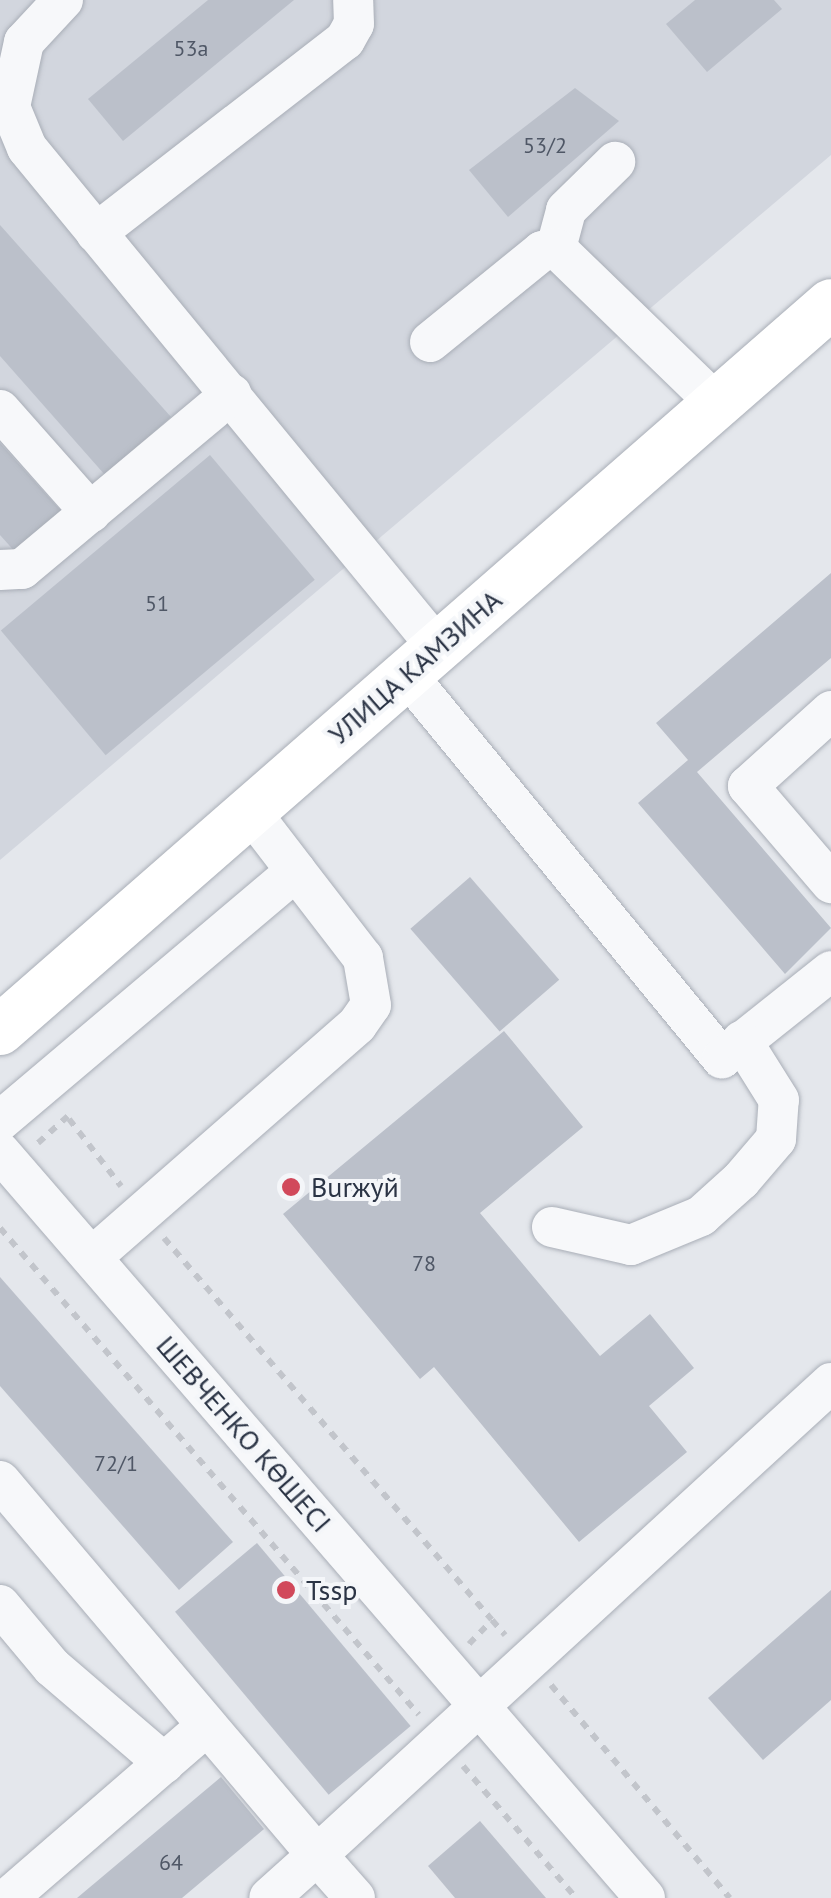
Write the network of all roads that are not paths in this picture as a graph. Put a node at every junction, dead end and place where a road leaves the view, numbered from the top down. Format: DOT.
graph roads {
  1 [pos="63,0"];
  2 [pos="357,2"];
  3 [pos="615,162"];
  4 [pos="96,234"];
  5 [pos="556,248"];
  6 [pos="831,304"];
  7 [pos="430,342"];
  8 [pos="231,394"];
  9 [pos="717,404"];
  10 [pos="0,410"];
  11 [pos="91,513"];
  12 [pos="0,570"];
  13 [pos="422,661"];
  14 [pos="831,711"];
  15 [pos="250,811"];
  16 [pos="296,871"];
  17 [pos="831,883"];
  18 [pos="831,971"];
  19 [pos="0,1030"];
  20 [pos="742,1042"];
  21 [pos="0,1122"];
  22 [pos="0,1152"];
  23 [pos="552,1228"];
  24 [pos="92,1257"];
  25 [pos="831,1383"];
  26 [pos="0,1481"];
  27 [pos="0,1605"];
  28 [pos="481,1709"];
  29 [pos="204,1728"];
  30 [pos="164,1763"];
  31 [pos="317,1854"];
  32 [pos="8,1898"];
  33 [pos="269,1898"];
  34 [pos="355,1898"];
  35 [pos="645,1898"];
  1 -- 4 [label="street"];
  2 -- 4 [label="street"];
  3 -- 5 [label="street"];
  4 -- 8 [label="street"];
  5 -- 7 [label="street"];
  5 -- 9 [label="street"];
  6 -- 9 [label="main road, УЛИЦА КАМЗИНА"];
  8 -- 11 [label="street"];
  8 -- 13 [label="street"];
  9 -- 13 [label="main road, УЛИЦА КАМЗИНА"];
  10 -- 11 [label="street"];
  11 -- 12 [label="street"];
  13 -- 15 [label="main road, УЛИЦА КАМЗИНА"];
  13 -- 20 [label="street"];
  14 -- 17 [label="street"];
  15 -- 16 [label="street"];
  15 -- 19 [label="main road, УЛИЦА КАМЗИНА"];
  16 -- 21 [label="street"];
  16 -- 24 [label="street"];
  18 -- 20 [label="street"];
  20 -- 23 [label="street"];
  22 -- 24 [label="street, ШЕВЧЕНКО КӨШЕСІ"];
  24 -- 28 [label="street, ШЕВЧЕНКО КӨШЕСІ"];
  25 -- 28 [label="street"];
  26 -- 29 [label="street"];
  27 -- 30 [label="street"];
  28 -- 31 [label="street"];
  28 -- 35 [label="street, ШЕВЧЕНКО КӨШЕСІ"];
  29 -- 30 [label="street"];
  29 -- 31 [label="street"];
  30 -- 32 [label="street"];
  31 -- 33 [label="street"];
  31 -- 34 [label="street"];
}
